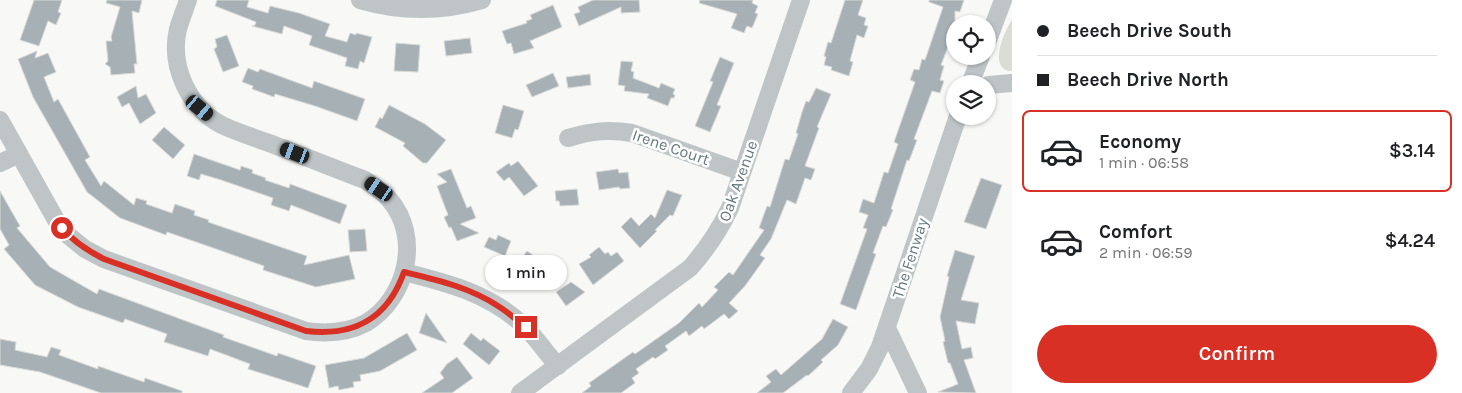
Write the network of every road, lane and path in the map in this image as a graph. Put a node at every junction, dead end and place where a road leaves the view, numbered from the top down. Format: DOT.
graph roads {
  1 [pos="188,0"];
  2 [pos="360,0"];
  3 [pos="482,0"];
  4 [pos="801,0"];
  5 [pos="1003,0"];
  6 [pos="996,19"];
  7 [pos="1012,83"];
  8 [pos="996,84"];
  9 [pos="0,120"];
  10 [pos="955,125"];
  11 [pos="568,138"];
  12 [pos="19,154"];
  13 [pos="0,163"];
  14 [pos="742,172"];
  15 [pos="404,272"];
  16 [pos="887,328"];
  17 [pos="558,366"];
  18 [pos="520,393"];
  19 [pos="851,393"];
  20 [pos="918,393"];
  1 -- 15 [label="street"];
  2 -- 3 [label="street"];
  4 -- 14 [label="street, Oak Avenue"];
  5 -- 6 [label="street"];
  7 -- 8 [label="street"];
  9 -- 12 [label="street"];
  10 -- 16 [label="street, The Fenway"];
  11 -- 14 [label="street, Irene Court"];
  12 -- 13 [label="street"];
  12 -- 15 [label="street"];
  14 -- 17 [label="street, Oak Avenue"];
  15 -- 17 [label="street"];
  16 -- 19 [label="street, The Fenway"];
  16 -- 20 [label="street"];
  17 -- 18 [label="street, Oak Avenue"];
}
